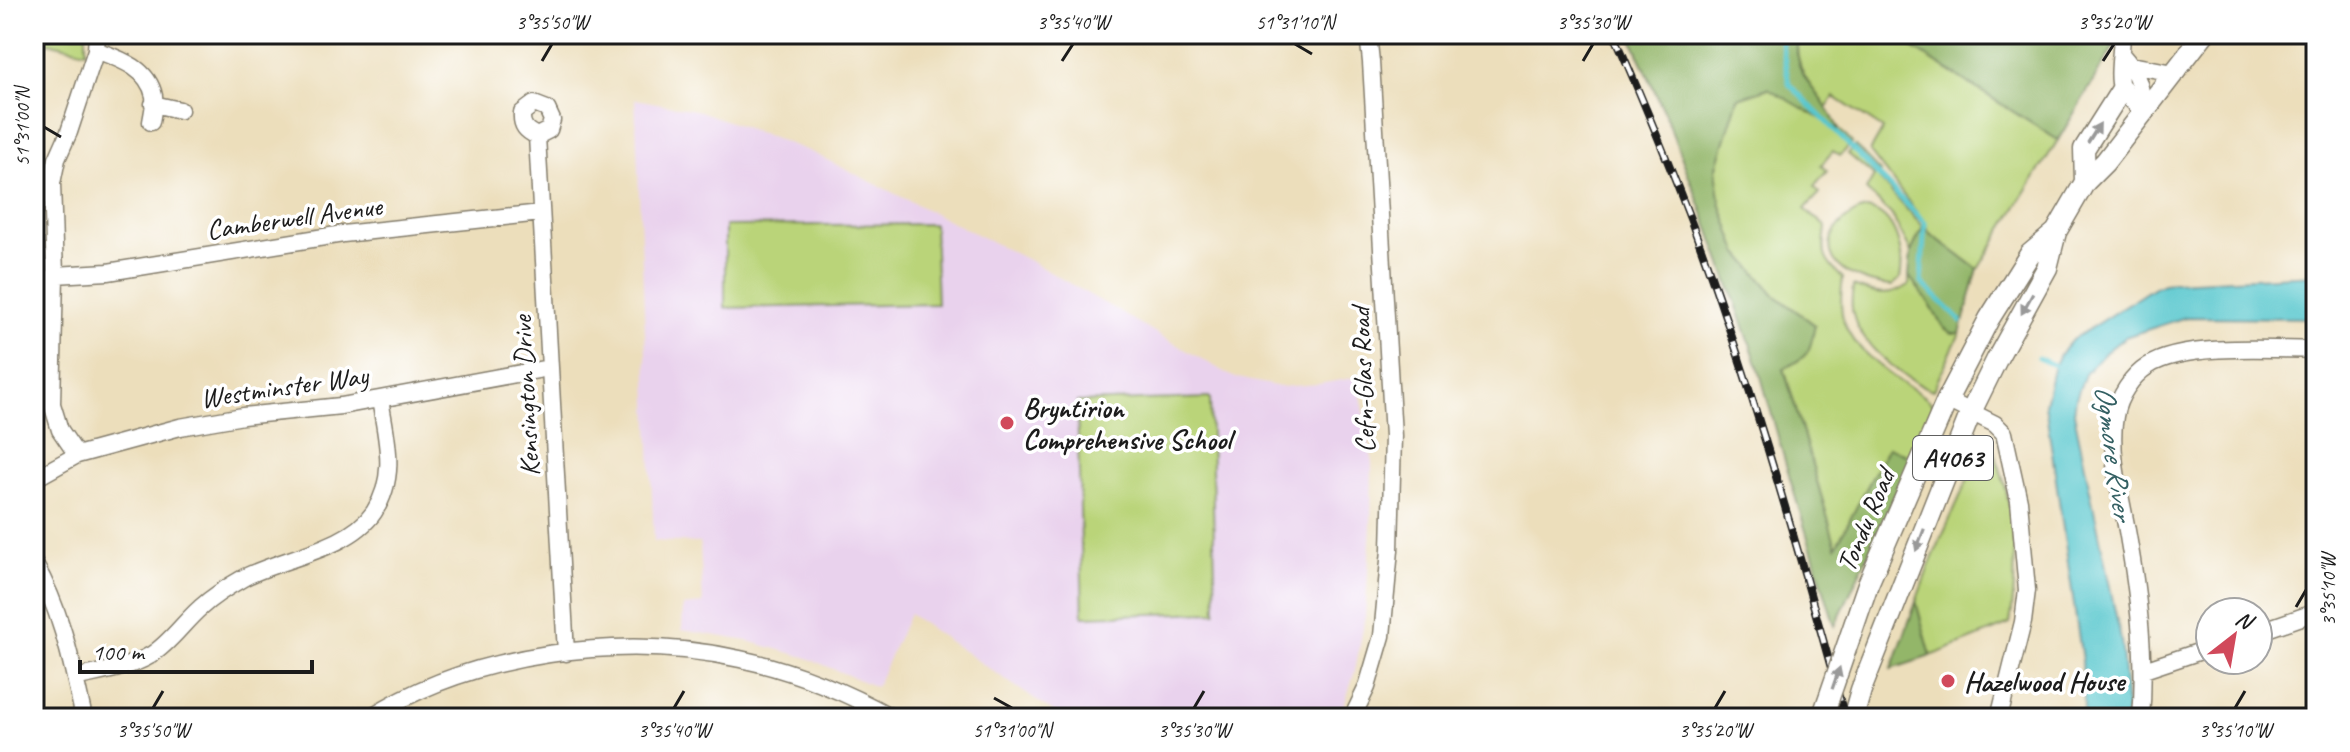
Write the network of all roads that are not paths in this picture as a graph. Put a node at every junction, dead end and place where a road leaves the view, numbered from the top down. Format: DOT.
graph roads {
  1 [pos="1368,34"];
  2 [pos="2122,34"];
  3 [pos="2204,34"];
  4 [pos="97,42"];
  5 [pos="2127,60"];
  6 [pos="2174,73"];
  7 [pos="2122,89"];
  8 [pos="153,104"];
  9 [pos="180,110"];
  10 [pos="2144,112"];
  11 [pos="151,122"];
  12 [pos="537,136"];
  13 [pos="2085,182"];
  14 [pos="541,213"];
  15 [pos="2056,232"];
  16 [pos="55,275"];
  17 [pos="2316,350"];
  18 [pos="549,368"];
  19 [pos="380,399"];
  20 [pos="1947,400"];
  21 [pos="1971,412"];
  22 [pos="77,455"];
  23 [pos="34,479"];
  24 [pos="34,563"];
  25 [pos="2316,612"];
  26 [pos="2274,626"];
  27 [pos="566,653"];
  28 [pos="2194,653"];
  29 [pos="2144,670"];
  30 [pos="75,678"];
  31 [pos="84,718"];
  32 [pos="369,718"];
  33 [pos="893,718"];
  34 [pos="1352,718"];
  35 [pos="1822,718"];
  36 [pos="1853,718"];
  37 [pos="1999,718"];
  38 [pos="2141,718"];
  1 -- 34 [label="street, Cefn-Glas Road"];
  2 -- 5 [label="street"];
  3 -- 6 [label="main road, A4063"];
  4 -- 8 [label="street"];
  4 -- 16 [label="street"];
  5 -- 6 [label="street"];
  5 -- 7 [label="street"];
  5 -- 10 [label="street"];
  6 -- 10 [label="main road, A4063"];
  7 -- 10 [label="street"];
  13 -- 7 [label="main road, one-way"];
  8 -- 9 [label="street"];
  8 -- 11 [label="street"];
  10 -- 13 [label="main road, Tondu Road / A4063"];
  12 -- 14 [label="street, Kensington Drive"];
  13 -- 15 [label="main road, Tondu Road / A4063"];
  14 -- 16 [label="street, Camberwell Avenue"];
  14 -- 18 [label="street, Kensington Drive"];
  15 -- 20 [label="main road, Tondu Road / A4063"];
  15 -- 21 [label="main road, Tondu Road / A4063, one-way"];
  16 -- 22 [label="street"];
  17 -- 29 [label="street"];
  18 -- 19 [label="street, Westminster Way"];
  18 -- 27 [label="street, Kensington Drive"];
  19 -- 22 [label="street, Westminster Way"];
  19 -- 30 [label="street"];
  20 -- 21 [label="street"];
  35 -- 20 [label="main road, Tondu Road / A4063, one-way, bridge"];
  21 -- 36 [label="main road, Tondu Road / A4063, one-way"];
  21 -- 37 [label="street"];
  22 -- 23 [label="street, Westminster Way"];
  24 -- 30 [label="street"];
  25 -- 26 [label="street"];
  27 -- 32 [label="street"];
  27 -- 33 [label="street"];
  28 -- 29 [label="street"];
  29 -- 38 [label="street"];
  30 -- 31 [label="street"];
}
